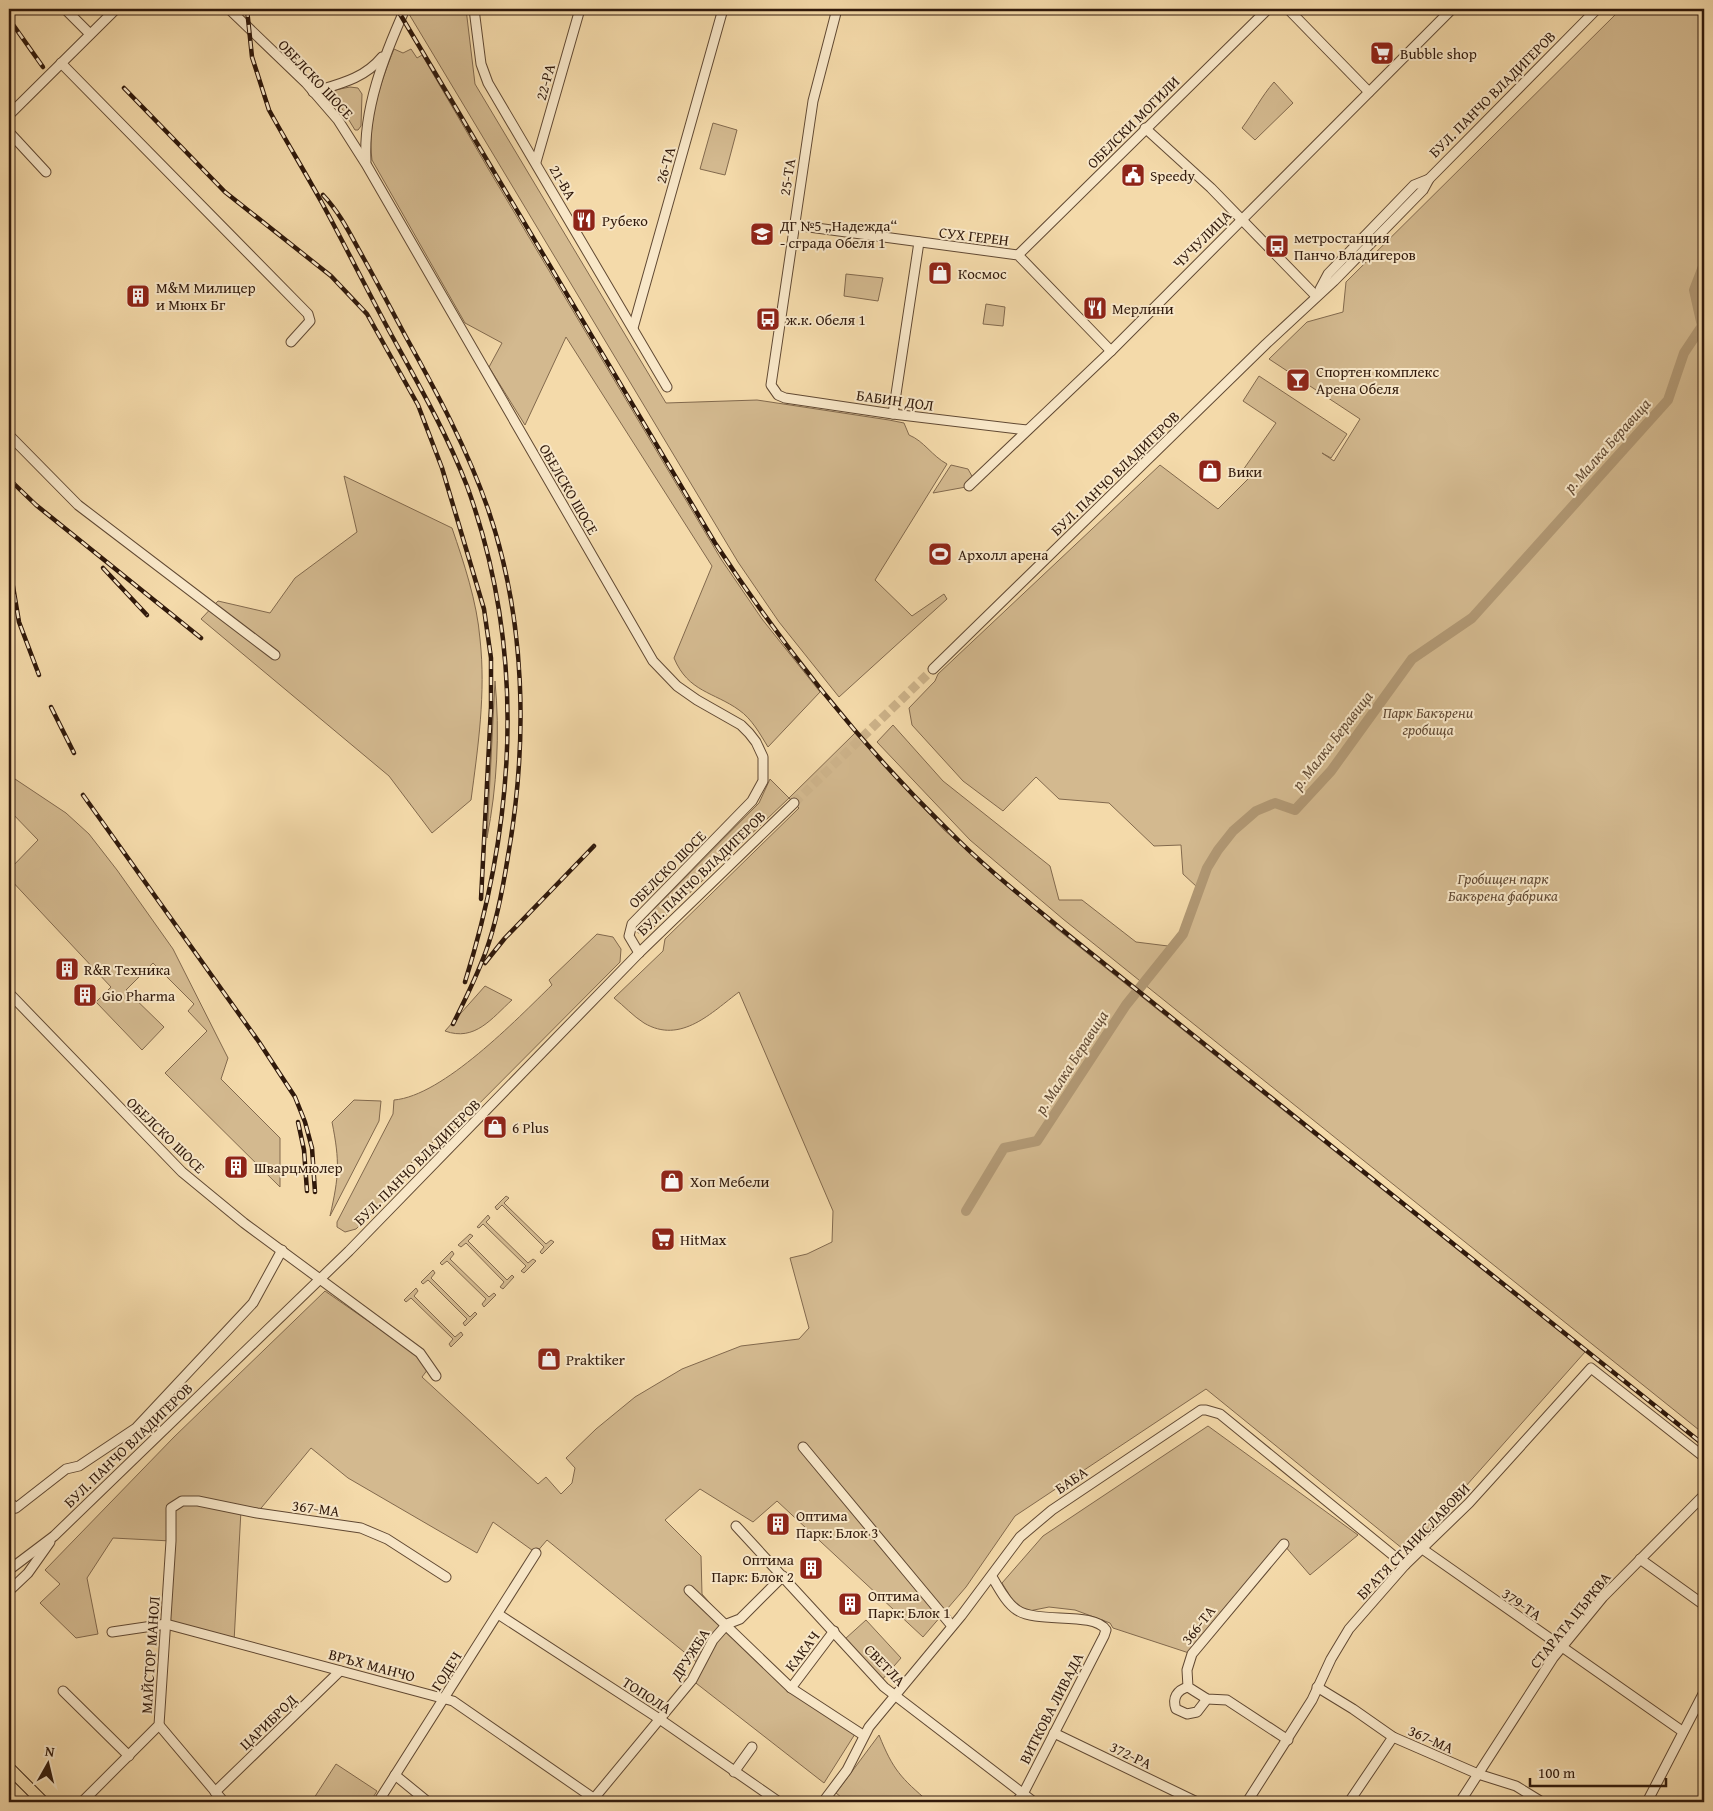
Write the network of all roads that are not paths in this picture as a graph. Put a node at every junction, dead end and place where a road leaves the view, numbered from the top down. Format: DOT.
graph roads {
  1 [pos="65,9"];
  2 [pos="116,9"];
  3 [pos="229,9"];
  4 [pos="405,9"];
  5 [pos="474,9"];
  6 [pos="580,9"];
  7 [pos="723,9"];
  8 [pos="837,9"];
  9 [pos="1268,9"];
  10 [pos="1288,9"];
  11 [pos="1452,9"];
  12 [pos="1597,9"];
  13 [pos="90,34"];
  14 [pos="387,51"];
  15 [pos="61,63"];
  16 [pos="313,92"];
  17 [pos="1369,92"];
  18 [pos="9,115"];
  19 [pos="1145,128"];
  20 [pos="9,132"];
  21 [pos="536,162"];
  22 [pos="366,164"];
  23 [pos="46,172"];
  24 [pos="1242,219"];
  25 [pos="794,225"];
  26 [pos="919,242"];
  27 [pos="1018,255"];
  28 [pos="1316,296"];
  29 [pos="633,328"];
  30 [pos="291,342"];
  31 [pos="1111,351"];
  32 [pos="770,381"];
  33 [pos="667,387"];
  34 [pos="893,414"];
  35 [pos="1027,430"];
  36 [pos="9,435"];
  37 [pos="969,486"];
  38 [pos="275,655"];
  39 [pos="934,669"];
  40 [pos="794,803"];
  41 [pos="639,953"];
  42 [pos="9,993"];
  43 [pos="282,1250"];
  44 [pos="320,1278"];
  45 [pos="436,1376"];
  46 [pos="802,1447"];
  47 [pos="1704,1456"];
  48 [pos="1704,1495"];
  49 [pos="13,1505"];
  50 [pos="171,1508"];
  51 [pos="736,1526"];
  52 [pos="54,1536"];
  53 [pos="1284,1544"];
  54 [pos="1421,1548"];
  55 [pos="536,1553"];
  56 [pos="1640,1558"];
  57 [pos="1405,1565"];
  58 [pos="9,1570"];
  59 [pos="783,1576"];
  60 [pos="992,1576"];
  61 [pos="446,1578"];
  62 [pos="689,1590"];
  63 [pos="9,1591"];
  64 [pos="1704,1605"];
  65 [pos="498,1614"];
  66 [pos="166,1624"];
  67 [pos="726,1624"];
  68 [pos="952,1626"];
  69 [pos="834,1631"];
  70 [pos="112,1632"];
  71 [pos="1561,1648"];
  72 [pos="340,1671"];
  73 [pos="1188,1687"];
  74 [pos="1317,1687"];
  75 [pos="791,1688"];
  76 [pos="63,1691"];
  77 [pos="1704,1692"];
  78 [pos="896,1697"];
  79 [pos="445,1698"];
  80 [pos="1207,1699"];
  81 [pos="661,1720"];
  82 [pos="159,1725"];
  83 [pos="1682,1731"];
  84 [pos="1054,1733"];
  85 [pos="863,1735"];
  86 [pos="1393,1737"];
  87 [pos="1288,1740"];
  88 [pos="752,1747"];
  89 [pos="128,1756"];
  90 [pos="9,1768"];
  91 [pos="734,1772"];
  92 [pos="1478,1774"];
  93 [pos="395,1775"];
  94 [pos="215,1792"];
  95 [pos="1023,1794"];
  96 [pos="594,1801"];
  97 [pos="1651,1801"];
  98 [pos="44,1802"];
  99 [pos="82,1802"];
  100 [pos="224,1802"];
  101 [pos="378,1802"];
  102 [pos="428,1802"];
  103 [pos="779,1802"];
  104 [pos="823,1802"];
  105 [pos="1016,1802"];
  106 [pos="1034,1802"];
  107 [pos="1197,1802"];
  108 [pos="1247,1802"];
  109 [pos="1349,1802"];
  110 [pos="1460,1802"];
  111 [pos="1542,1802"];
  1 -- 13 [label="street"];
  2 -- 13 [label="street"];
  3 -- 16 [label="street, ОБЕЛСКО ШОСЕ"];
  4 -- 14 [label="street"];
  5 -- 21 [label="street, 21-ВА"];
  6 -- 21 [label="street, 22-РА"];
  7 -- 29 [label="street, 26-ТА"];
  8 -- 25 [label="street, 25-ТА"];
  9 -- 19 [label="street, ОБЕЛСКИ МОГИЛИ"];
  10 -- 17 [label="street"];
  11 -- 17 [label="street, ЧУЧУЛИЦА"];
  12 -- 28 [label="street, БУЛ. ПАНЧО ВЛАДИГЕРОВ"];
  13 -- 15 [label="street"];
  14 -- 16 [label="street"];
  14 -- 22 [label="street"];
  15 -- 18 [label="street"];
  15 -- 30 [label="street"];
  16 -- 22 [label="street, ОБЕЛСКО ШОСЕ"];
  17 -- 24 [label="street, ЧУЧУЛИЦА"];
  19 -- 24 [label="street"];
  19 -- 27 [label="street, ОБЕЛСКИ МОГИЛИ"];
  20 -- 23 [label="street"];
  21 -- 29 [label="street, 21-ВА"];
  22 -- 41 [label="street, ОБЕЛСКО ШОСЕ"];
  24 -- 28 [label="street"];
  24 -- 31 [label="street, ЧУЧУЛИЦА"];
  25 -- 26 [label="street, СУХ ГЕРЕН"];
  25 -- 32 [label="street, 25-ТА"];
  26 -- 27 [label="street, СУХ ГЕРЕН"];
  26 -- 34 [label="street"];
  27 -- 31 [label="street, СУХ ГЕРЕН"];
  28 -- 39 [label="street, БУЛ. ПАНЧО ВЛАДИГЕРОВ"];
  29 -- 33 [label="street, 21-ВА"];
  31 -- 35 [label="street, ЧУЧУЛИЦА"];
  32 -- 34 [label="street, БАБИН ДОЛ"];
  34 -- 35 [label="street, БАБИН ДОЛ"];
  35 -- 37 [label="street, ЧУЧУЛИЦА"];
  36 -- 38 [label="street"];
  40 -- 41 [label="street, БУЛ. ПАНЧО ВЛАДИГЕРОВ"];
  41 -- 44 [label="street, БУЛ. ПАНЧО ВЛАДИГЕРОВ"];
  42 -- 43 [label="street, ОБЕЛСКО ШОСЕ"];
  43 -- 44 [label="street, ОБЕЛСКО ШОСЕ"];
  43 -- 49 [label="street"];
  44 -- 45 [label="street, ОБЕЛСКО ШОСЕ"];
  44 -- 52 [label="street, БУЛ. ПАНЧО ВЛАДИГЕРОВ"];
  46 -- 68 [label="street"];
  47 -- 54 [label="street, БРАТЯ СТАНИСЛАВОВИ"];
  48 -- 56 [label="street, СТАРАТА ЦЪРКВА"];
  50 -- 61 [label="street, 367-МА"];
  50 -- 66 [label="street, МАЙСТОР МАНОЛ"];
  51 -- 59 [label="street, СВЕТЛА"];
  52 -- 58 [label="street, БУЛ. ПАНЧО ВЛАДИГЕРОВ"];
  52 -- 63 [label="street, БУЛ. ПАНЧО ВЛАДИГЕРОВ"];
  53 -- 73 [label="street, 366-ТА"];
  54 -- 57 [label="street, БРАТЯ СТАНИСЛАВОВИ"];
  54 -- 71 [label="street, 379-ТА"];
  55 -- 65 [label="street, ГОДЕЧ"];
  56 -- 64 [label="street"];
  56 -- 71 [label="street, СТАРАТА ЦЪРКВА"];
  57 -- 60 [label="street, БАБА"];
  57 -- 74 [label="street, БРАТЯ СТАНИСЛАВОВИ"];
  59 -- 67 [label="street, ДРУЖБА"];
  59 -- 69 [label="street, СВЕТЛА"];
  60 -- 68 [label="street, БАБА"];
  60 -- 84 [label="street, ВИТКОВА ЛИВАДА"];
  62 -- 67 [label="street"];
  65 -- 79 [label="street, ГОДЕЧ"];
  65 -- 81 [label="street, ТОПОЛА"];
  66 -- 70 [label="street, ВРЪХ МАНЧО"];
  66 -- 72 [label="street, ВРЪХ МАНЧО"];
  66 -- 82 [label="street, МАЙСТОР МАНОЛ"];
  67 -- 75 [label="street"];
  67 -- 81 [label="street, ДРУЖБА"];
  68 -- 78 [label="street, БАБА"];
  69 -- 75 [label="street, КАКАЧ"];
  69 -- 78 [label="street, СВЕТЛА"];
  71 -- 83 [label="street, 379-ТА"];
  71 -- 92 [label="street, СТАРАТА ЦЪРКВА"];
  72 -- 79 [label="street, ВРЪХ МАНЧО"];
  72 -- 94 [label="street, ЦАРИБРОД"];
  73 -- 80 [label="street"];
  73 -- 80 [label="street"];
  74 -- 86 [label="street, 367-МА"];
  74 -- 87 [label="street, БРАТЯ СТАНИСЛАВОВИ"];
  75 -- 85 [label="street"];
  76 -- 89 [label="street"];
  77 -- 83 [label="street"];
  78 -- 85 [label="street, БАБА"];
  78 -- 95 [label="street, СВЕТЛА"];
  79 -- 93 [label="street, ГОДЕЧ"];
  79 -- 96 [label="street, ВРЪХ МАНЧО"];
  80 -- 87 [label="street"];
  81 -- 91 [label="street, ТОПОЛА"];
  81 -- 96 [label="street, ДРУЖБА"];
  82 -- 89 [label="street, МАЙСТОР МАНОЛ"];
  82 -- 94 [label="street"];
  83 -- 97 [label="street"];
  84 -- 95 [label="street, ВИТКОВА ЛИВАДА"];
  84 -- 107 [label="street, 372-РА"];
  85 -- 104 [label="street, БАБА"];
  86 -- 92 [label="street, 367-МА"];
  86 -- 109 [label="street"];
  87 -- 108 [label="street, БРАТЯ СТАНИСЛАВОВИ"];
  88 -- 91 [label="street"];
  89 -- 99 [label="street, МАЙСТОР МАНОЛ"];
  90 -- 98 [label="main road"];
  91 -- 103 [label="street, ТОПОЛА"];
  92 -- 110 [label="street, СТАРАТА ЦЪРКВА"];
  92 -- 111 [label="street, 367-МА"];
  93 -- 101 [label="street, ГОДЕЧ"];
  93 -- 102 [label="street"];
  94 -- 100 [label="street"];
  95 -- 105 [label="street, ВИТКОВА ЛИВАДА"];
  95 -- 106 [label="street, СВЕТЛА"];
}
